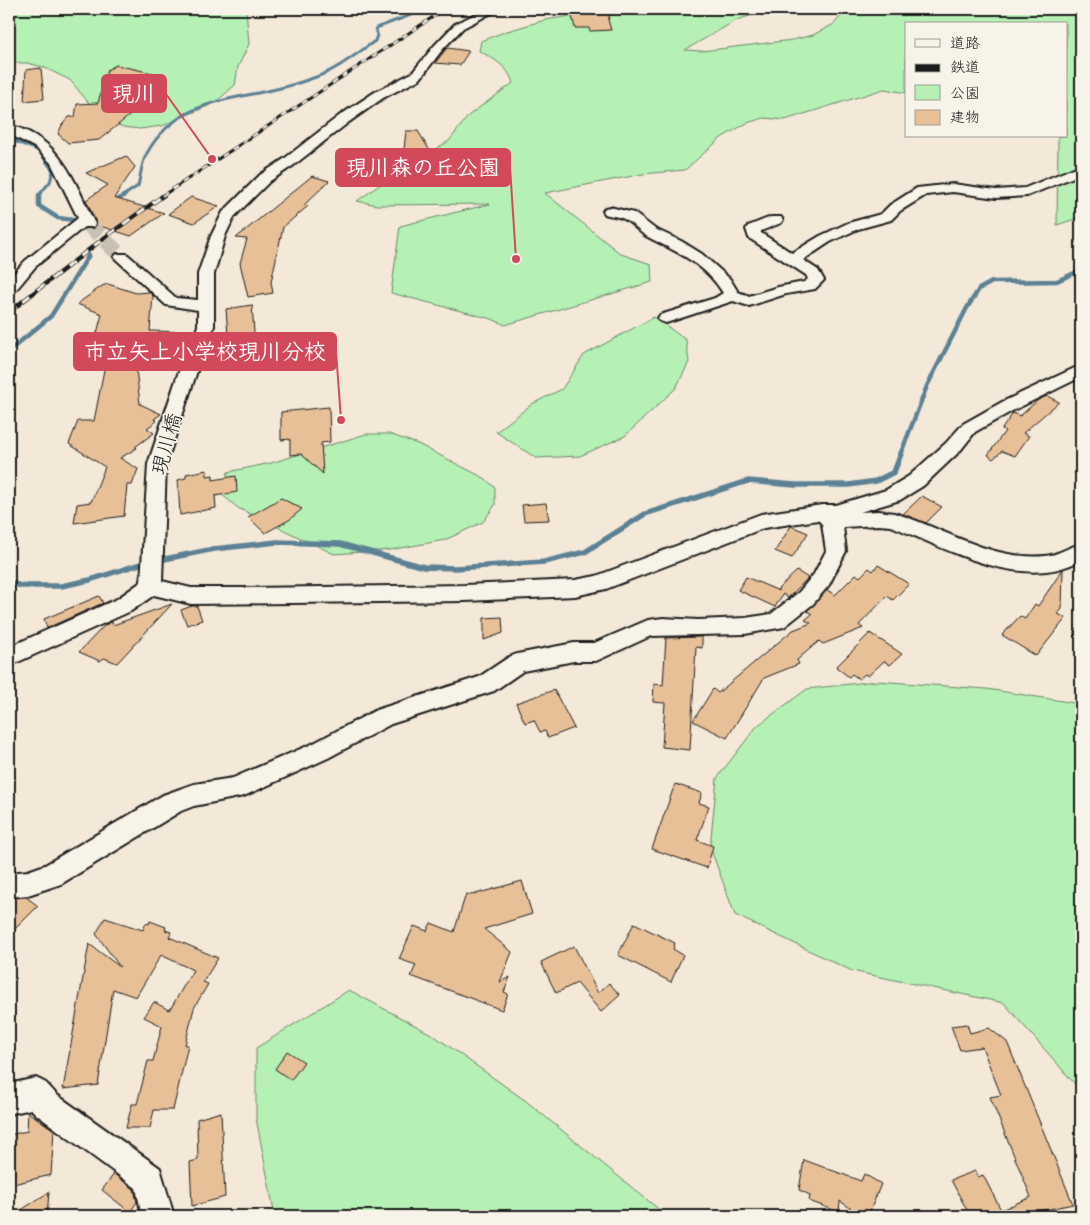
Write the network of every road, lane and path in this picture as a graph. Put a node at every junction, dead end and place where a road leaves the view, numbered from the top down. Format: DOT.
graph roads {
  1 [pos="494,9"];
  2 [pos="9,129"];
  3 [pos="1081,169"];
  4 [pos="610,211"];
  5 [pos="776,220"];
  6 [pos="122,257"];
  7 [pos="792,260"];
  8 [pos="9,288"];
  9 [pos="732,295"];
  10 [pos="206,307"];
  11 [pos="666,318"];
  12 [pos="1081,370"];
  13 [pos="829,512"];
  14 [pos="1081,551"];
  15 [pos="151,572"];
  16 [pos="9,658"];
  17 [pos="9,885"];
  18 [pos="9,1099"];
  19 [pos="158,1216"];
  1 -- 10 [label="street, 現川橋"];
  2 -- 8 [label="street"];
  3 -- 7 [label="street"];
  4 -- 9 [label="street"];
  5 -- 7 [label="street"];
  6 -- 10 [label="street"];
  7 -- 9 [label="street"];
  9 -- 11 [label="street"];
  10 -- 15 [label="street, 現川橋"];
  12 -- 13 [label="street"];
  13 -- 14 [label="street"];
  13 -- 15 [label="street"];
  13 -- 17 [label="street"];
  15 -- 16 [label="street"];
  18 -- 19 [label="street"];
}
